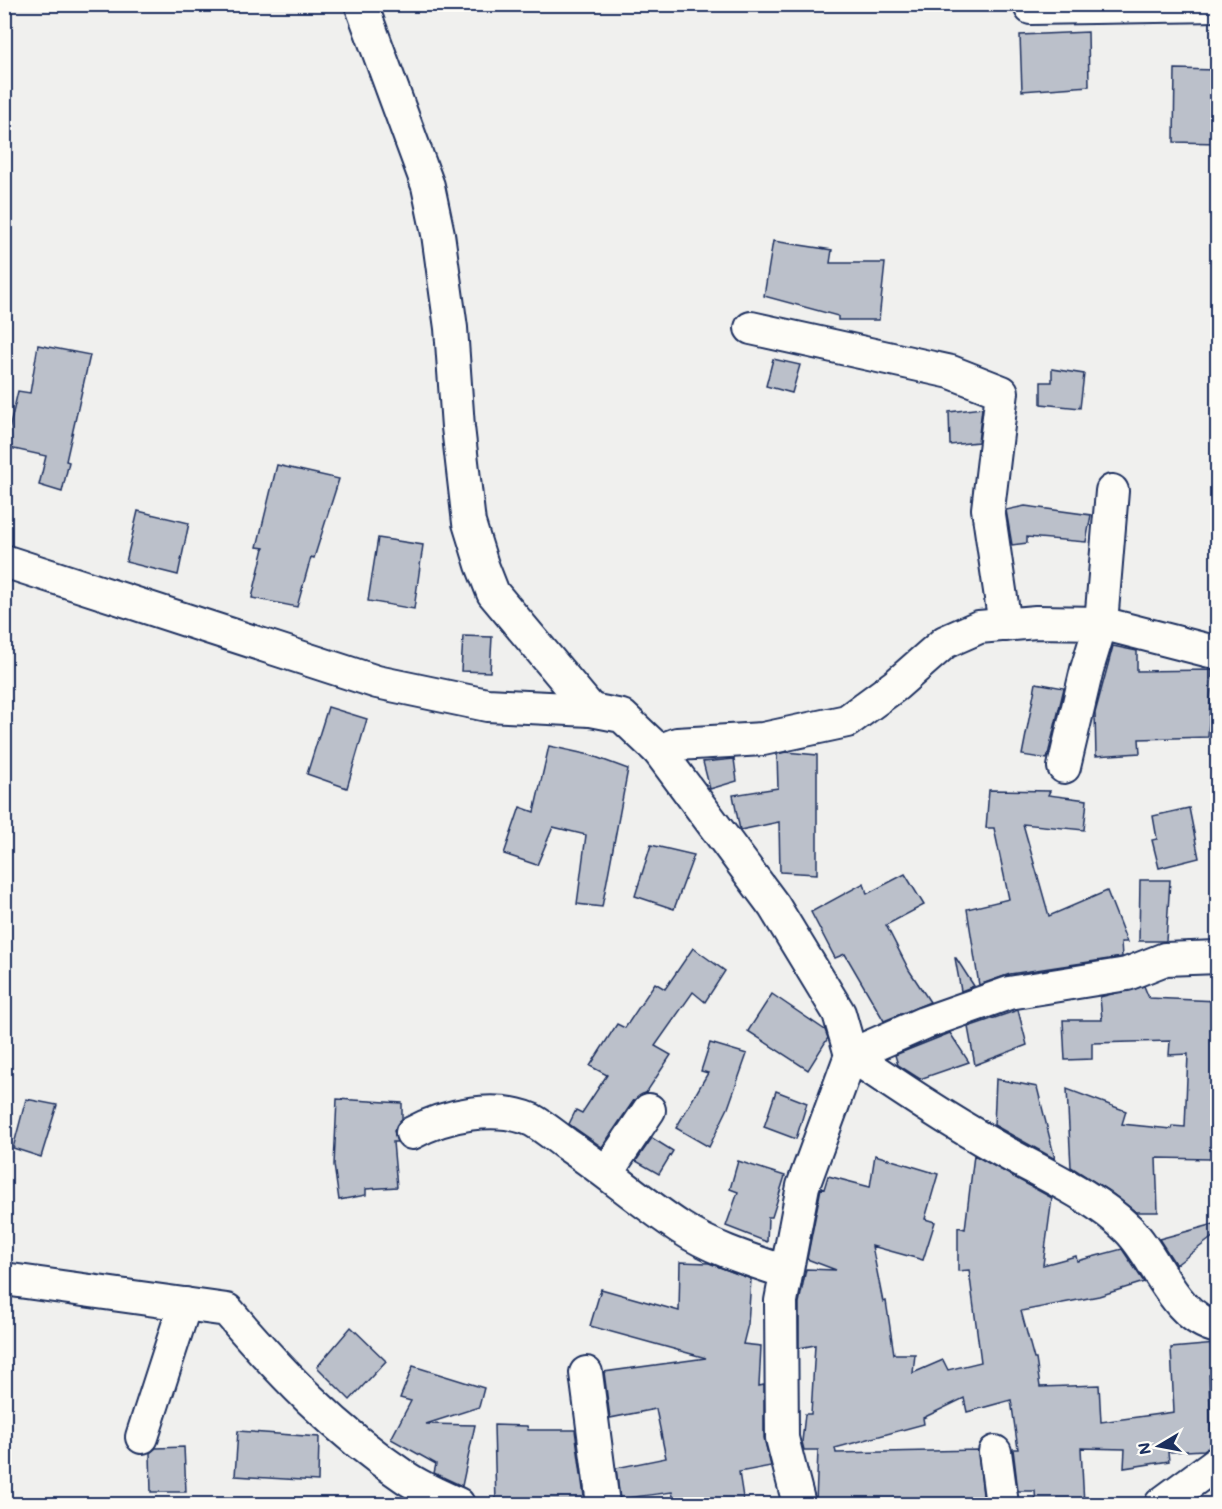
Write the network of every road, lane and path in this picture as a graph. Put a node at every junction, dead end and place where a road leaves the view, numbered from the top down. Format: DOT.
graph roads {
  1 [pos="361,4"];
  2 [pos="1218,5"];
  3 [pos="1031,8"];
  4 [pos="751,328"];
  5 [pos="1112,491"];
  6 [pos="4,561"];
  7 [pos="1101,623"];
  8 [pos="1005,625"];
  9 [pos="1218,653"];
  10 [pos="591,710"];
  11 [pos="658,751"];
  12 [pos="1064,767"];
  13 [pos="1218,957"];
  14 [pos="851,1055"];
  15 [pos="649,1110"];
  16 [pos="412,1133"];
  17 [pos="607,1172"];
  18 [pos="786,1272"];
  19 [pos="4,1279"];
  20 [pos="185,1304"];
  21 [pos="1218,1327"];
  22 [pos="586,1372"];
  23 [pos="142,1437"];
  24 [pos="995,1452"];
  25 [pos="1218,1462"];
  26 [pos="458,1504"];
  27 [pos="603,1504"];
  28 [pos="799,1504"];
  29 [pos="1002,1504"];
  30 [pos="1161,1504"];
  1 -- 10 [label="street"];
  2 -- 3 [label="street"];
  4 -- 8 [label="street"];
  5 -- 7 [label="street"];
  6 -- 10 [label="street"];
  7 -- 8 [label="street"];
  7 -- 9 [label="street"];
  7 -- 12 [label="street"];
  8 -- 11 [label="street"];
  10 -- 11 [label="street"];
  11 -- 14 [label="street"];
  13 -- 14 [label="street"];
  14 -- 18 [label="street"];
  14 -- 21 [label="street"];
  15 -- 17 [label="street"];
  16 -- 17 [label="street"];
  17 -- 18 [label="street"];
  18 -- 28 [label="street"];
  19 -- 20 [label="street"];
  20 -- 23 [label="street"];
  20 -- 26 [label="street"];
  22 -- 27 [label="street"];
  24 -- 29 [label="street"];
  25 -- 30 [label="street"];
}
